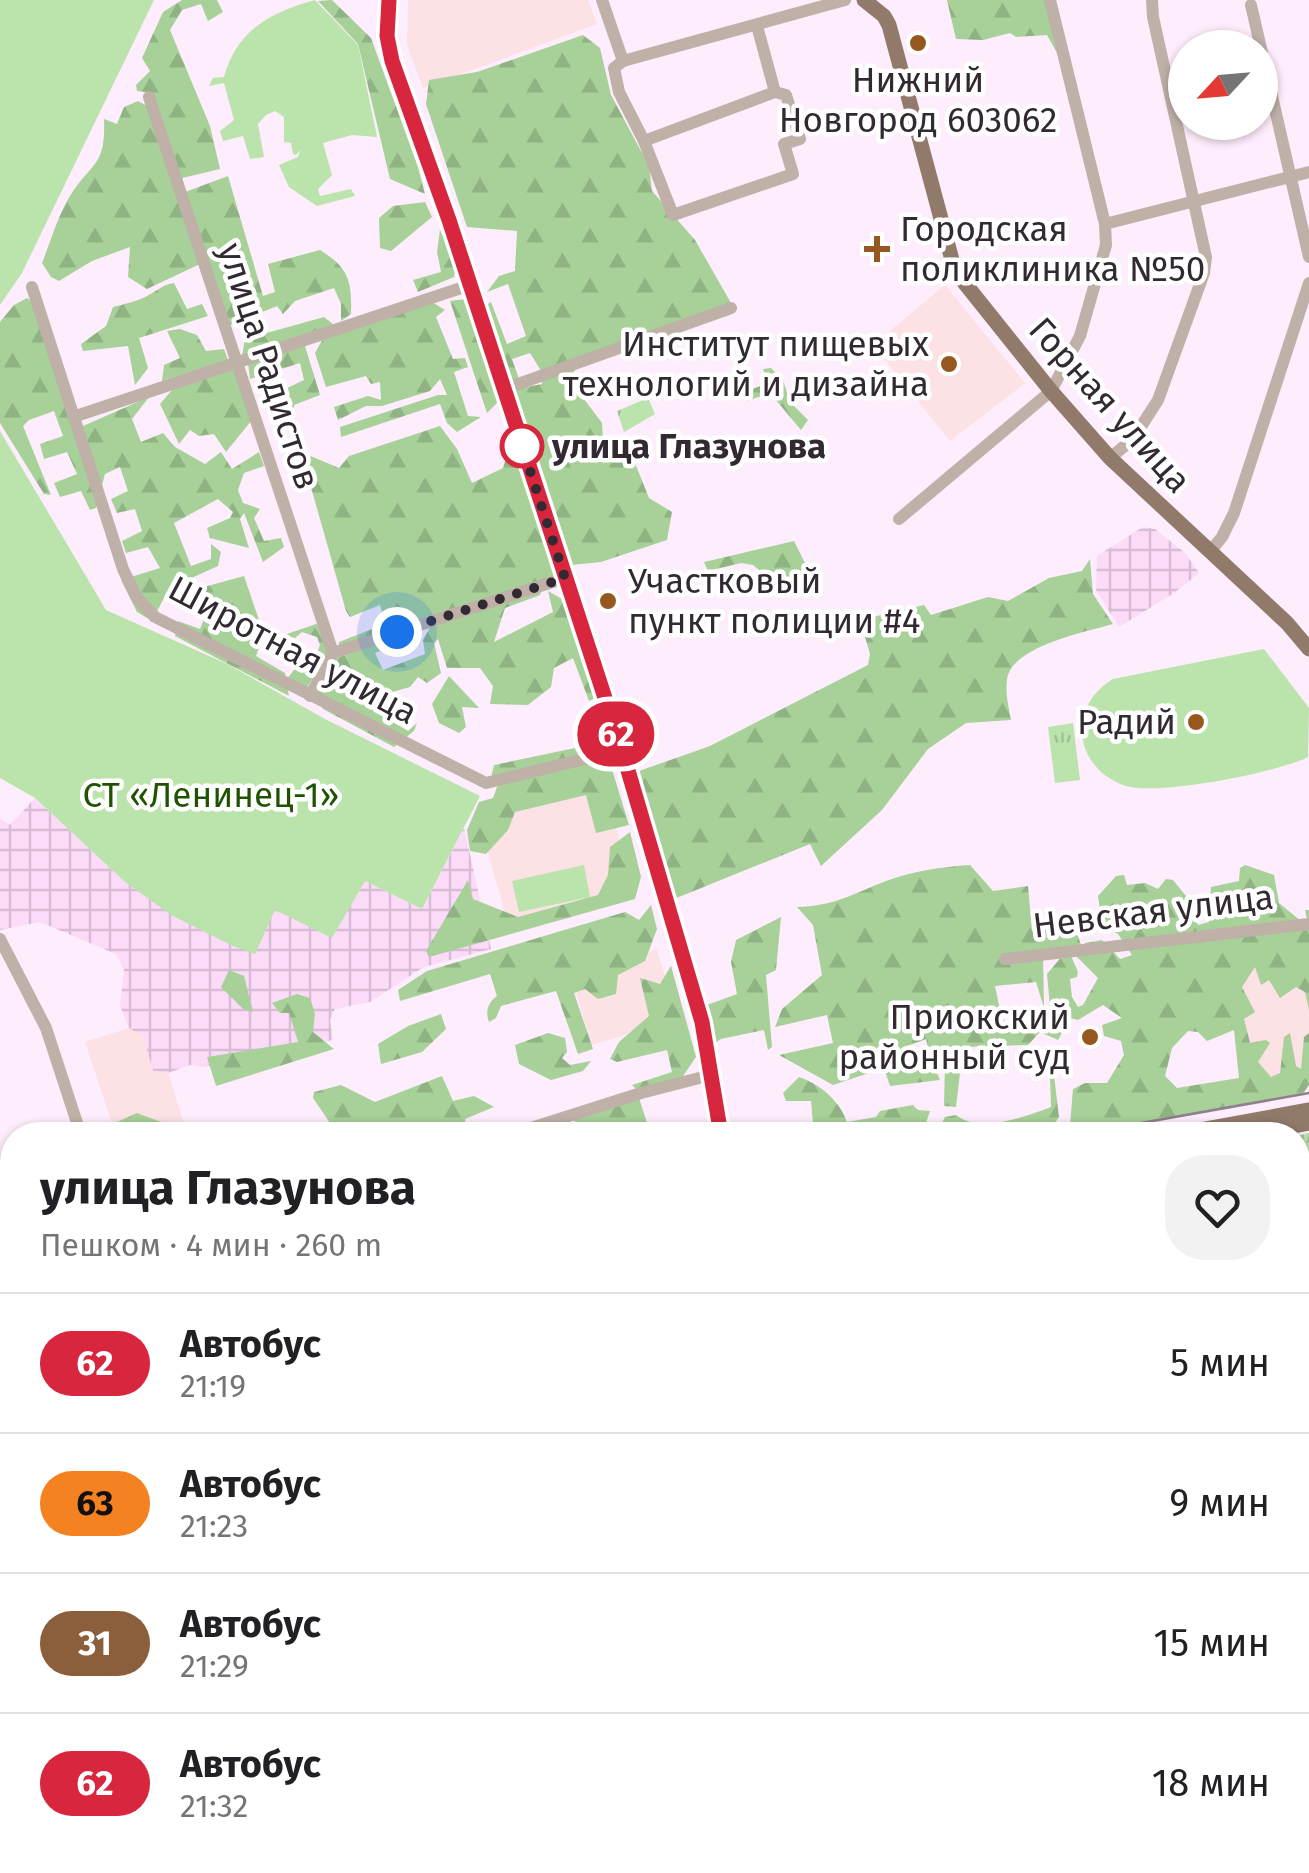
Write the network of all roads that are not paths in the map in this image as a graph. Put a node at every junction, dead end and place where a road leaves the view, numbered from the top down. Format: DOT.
graph roads {
  1 [pos="389,0"];
  2 [pos="602,0"];
  3 [pos="845,0"];
  4 [pos="864,0"];
  5 [pos="1050,0"];
  6 [pos="1152,0"];
  7 [pos="1251,4"];
  8 [pos="758,26"];
  9 [pos="622,61"];
  10 [pos="775,92"];
  11 [pos="149,98"];
  12 [pos="644,140"];
  13 [pos="1309,172"];
  14 [pos="1290,177"];
  15 [pos="1196,200"];
  16 [pos="1105,224"];
  17 [pos="1309,257"];
  18 [pos="1309,282"];
  19 [pos="470,284"];
  20 [pos="32,287"];
  21 [pos="731,308"];
  22 [pos="236,362"];
  23 [pos="504,389"];
  24 [pos="1051,391"];
  25 [pos="73,416"];
  26 [pos="1110,458"];
  27 [pos="899,520"];
  28 [pos="1210,552"];
  29 [pos="565,578"];
  30 [pos="1307,641"];
  31 [pos="333,653"];
  32 [pos="310,696"];
  33 [pos="622,750"];
  34 [pos="1309,924"];
  35 [pos="0,939"];
  36 [pos="1005,958"];
  37 [pos="712,1075"];
  38 [pos="1309,1110"];
  39 [pos="77,1122"];
  40 [pos="550,1122"];
  41 [pos="720,1122"];
  42 [pos="1243,1122"];
  1 -- 19 [label="street"];
  2 -- 9 [label="street"];
  3 -- 8 [label="street"];
  4 -- 24 [label="main road, Горная улица"];
  5 -- 16 [label="street"];
  6 -- 15 [label="street"];
  7 -- 14 [label="street"];
  8 -- 9 [label="street"];
  8 -- 10 [label="street"];
  9 -- 12 [label="street"];
  10 -- 12 [label="street"];
  10 -- 12 [label="street"];
  11 -- 22 [label="street, улица Радистов"];
  13 -- 14 [label="street"];
  14 -- 15 [label="street"];
  14 -- 17 [label="street"];
  15 -- 16 [label="street"];
  15 -- 26 [label="street"];
  16 -- 24 [label="street"];
  18 -- 28 [label="street"];
  19 -- 22 [label="street"];
  19 -- 23 [label="street"];
  20 -- 25 [label="street, Широтная улица"];
  21 -- 23 [label="street"];
  22 -- 25 [label="street"];
  22 -- 31 [label="street, улица Радистов"];
  23 -- 29 [label="street"];
  24 -- 26 [label="main road, Горная улица"];
  24 -- 27 [label="street"];
  25 -- 32 [label="street, Широтная улица"];
  26 -- 28 [label="main road, Горная улица"];
  28 -- 30 [label="main road, Горная улица"];
  29 -- 31 [label="street"];
  29 -- 33 [label="street"];
  31 -- 32 [label="street"];
  32 -- 33 [label="street, Широтная улица"];
  33 -- 37 [label="street"];
  34 -- 36 [label="street, Невская улица"];
  35 -- 39 [label="street"];
  37 -- 40 [label="street"];
  37 -- 41 [label="street"];
  38 -- 42 [label="main road"];
}
